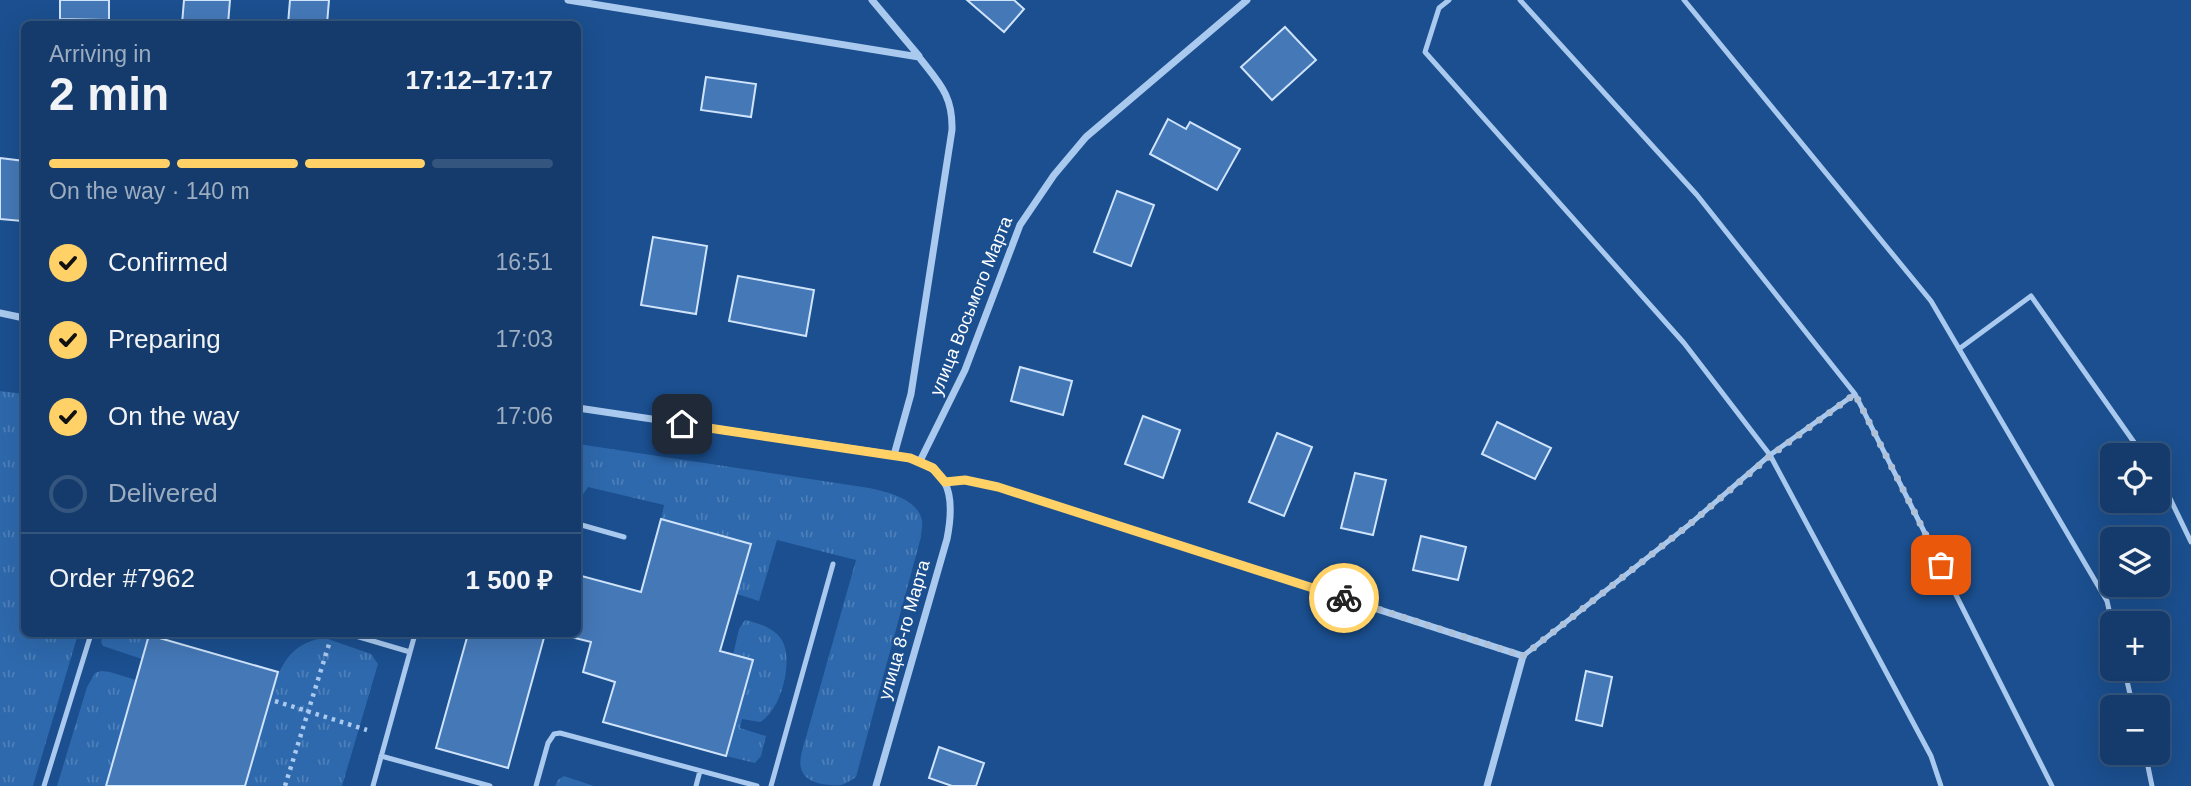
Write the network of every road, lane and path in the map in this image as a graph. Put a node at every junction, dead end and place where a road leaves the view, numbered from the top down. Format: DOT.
graph roads {
  1 [pos="568,0"];
  2 [pos="872,0"];
  3 [pos="1247,0"];
  4 [pos="1449,0"];
  5 [pos="1520,0"];
  6 [pos="1684,0"];
  7 [pos="919,57"];
  8 [pos="0,313"];
  9 [pos="21,317"];
  10 [pos="1959,349"];
  11 [pos="1855,394"];
  12 [pos="581,408"];
  13 [pos="2135,443"];
  14 [pos="894,455"];
  15 [pos="1770,456"];
  16 [pos="920,461"];
  17 [pos="945,482"];
  18 [pos="2170,498"];
  19 [pos="581,525"];
  20 [pos="624,537"];
  21 [pos="2191,542"];
  22 [pos="833,564"];
  23 [pos="2109,611"];
  24 [pos="91,637"];
  25 [pos="331,637"];
  26 [pos="359,637"];
  27 [pos="414,637"];
  28 [pos="410,652"];
  29 [pos="1523,656"];
  30 [pos="275,701"];
  31 [pos="308,711"];
  32 [pos="368,730"];
  33 [pos="381,756"];
  34 [pos="2148,765"];
  35 [pos="700,771"];
  36 [pos="44,786"];
  37 [pos="285,786"];
  38 [pos="373,786"];
  39 [pos="490,786"];
  40 [pos="536,786"];
  41 [pos="696,786"];
  42 [pos="757,786"];
  43 [pos="771,786"];
  44 [pos="877,786"];
  45 [pos="1487,786"];
  46 [pos="1941,786"];
  47 [pos="2052,786"];
  48 [pos="2152,786"];
  1 -- 7 [label="street"];
  2 -- 7 [label="street"];
  3 -- 16 [label="street, улица Восьмого Марта"];
  4 -- 15 [label="lane"];
  5 -- 11 [label="lane"];
  6 -- 10 [label="lane"];
  7 -- 14 [label="street"];
  8 -- 9 [label="street"];
  10 -- 13 [label="lane"];
  10 -- 23 [label="lane"];
  11 -- 15 [label="lane"];
  11 -- 47 [label="lane"];
  12 -- 14 [label="street"];
  14 -- 16 [label="street"];
  15 -- 29 [label="lane"];
  15 -- 46 [label="lane"];
  16 -- 17 [label="street"];
  17 -- 29 [label="street"];
  17 -- 44 [label="street, улица 8-го Марта"];
  18 -- 21 [label="lane"];
  19 -- 20 [label="lane"];
  22 -- 43 [label="lane"];
  24 -- 36 [label="lane"];
  25 -- 31 [label="path"];
  26 -- 28 [label="lane"];
  27 -- 28 [label="lane"];
  28 -- 33 [label="lane"];
  29 -- 45 [label="street"];
  30 -- 31 [label="path"];
  31 -- 32 [label="path"];
  31 -- 37 [label="path"];
  33 -- 38 [label="lane"];
  33 -- 39 [label="lane"];
  34 -- 48 [label="lane"];
  35 -- 40 [label="lane"];
  35 -- 41 [label="lane"];
  35 -- 42 [label="lane"];
}
